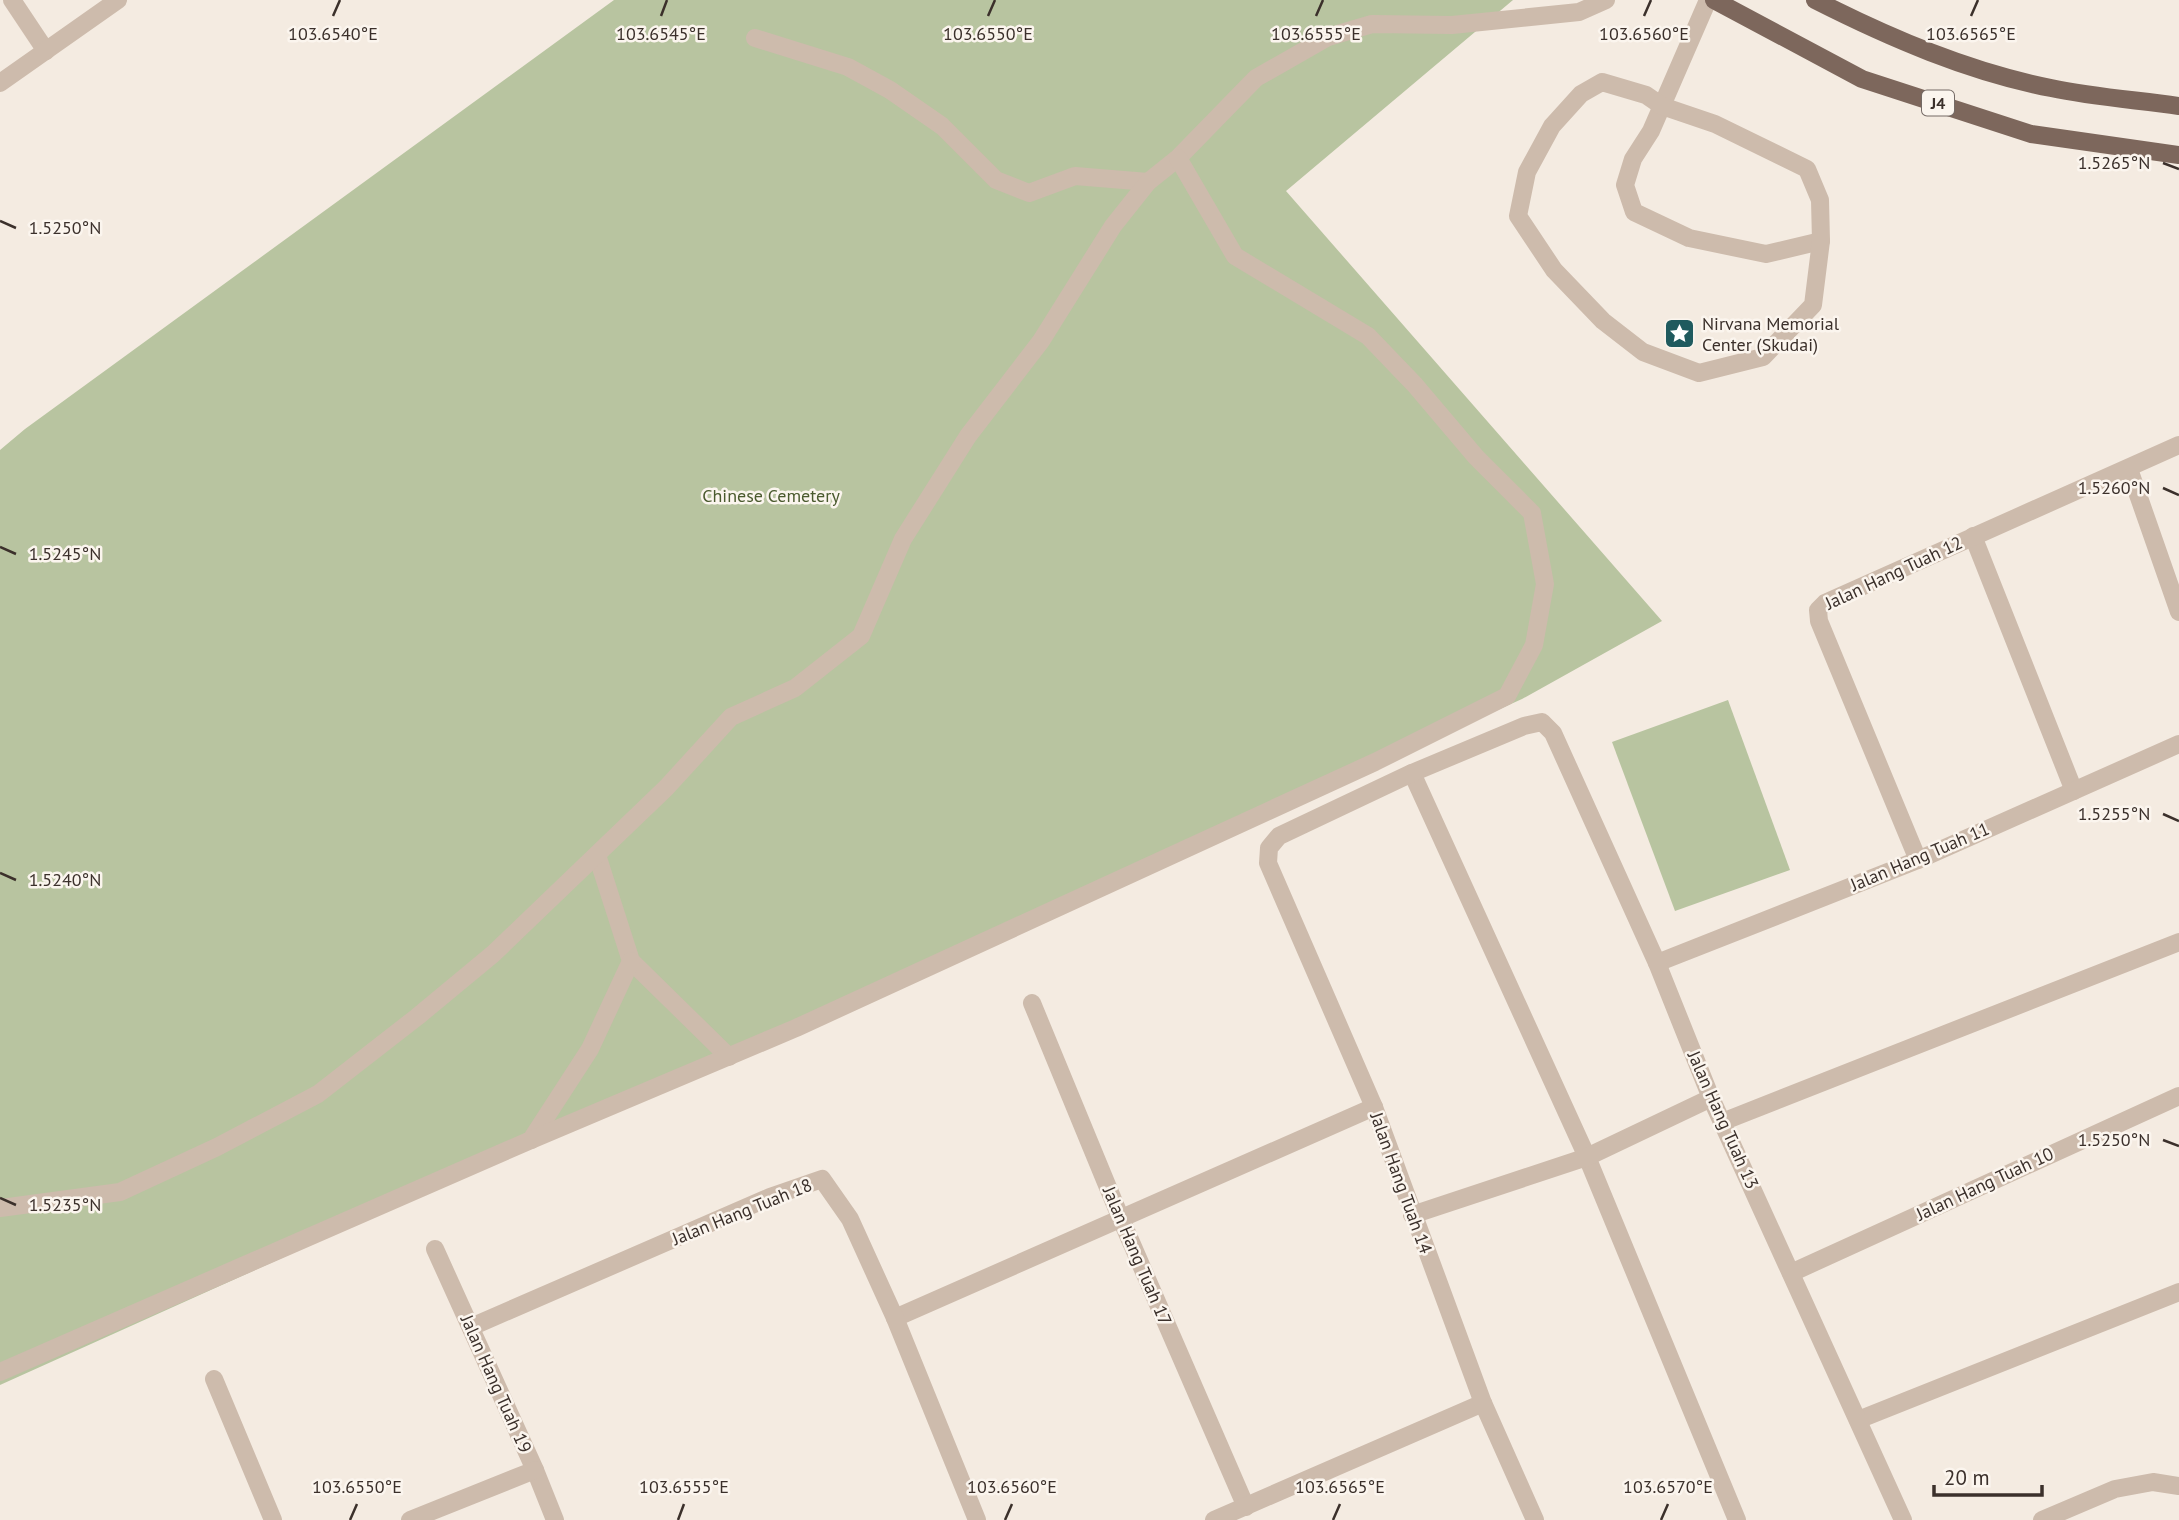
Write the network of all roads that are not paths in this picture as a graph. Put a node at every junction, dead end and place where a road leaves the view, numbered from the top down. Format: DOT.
graph roads {
  1 [pos="12,0"];
  2 [pos="118,0"];
  3 [pos="1606,0"];
  4 [pos="1708,0"];
  5 [pos="1714,0"];
  6 [pos="1815,0"];
  7 [pos="755,38"];
  8 [pos="46,51"];
  9 [pos="0,83"];
  10 [pos="1662,106"];
  11 [pos="2179,106"];
  12 [pos="2179,155"];
  13 [pos="1178,158"];
  14 [pos="1148,182"];
  15 [pos="1821,242"];
  16 [pos="2179,445"];
  17 [pos="2129,469"];
  18 [pos="1973,536"];
  19 [pos="2179,612"];
  20 [pos="2179,744"];
  21 [pos="1412,773"];
  22 [pos="2074,790"];
  23 [pos="597,855"];
  24 [pos="1918,860"];
  25 [pos="2179,942"];
  26 [pos="631,961"];
  27 [pos="1657,962"];
  28 [pos="1032,1003"];
  29 [pos="729,1057"];
  30 [pos="2179,1096"];
  31 [pos="1711,1098"];
  32 [pos="1374,1108"];
  33 [pos="1722,1122"];
  34 [pos="531,1140"];
  35 [pos="1587,1157"];
  36 [pos="0,1208"];
  37 [pos="1412,1216"];
  38 [pos="1121,1219"];
  39 [pos="435,1249"];
  40 [pos="1791,1273"];
  41 [pos="2179,1292"];
  42 [pos="895,1318"];
  43 [pos="471,1327"];
  44 [pos="0,1372"];
  45 [pos="214,1379"];
  46 [pos="1483,1403"];
  47 [pos="1858,1420"];
  48 [pos="534,1470"];
  49 [pos="2179,1486"];
  50 [pos="1246,1507"];
  51 [pos="273,1520"];
  52 [pos="410,1520"];
  53 [pos="555,1520"];
  54 [pos="977,1520"];
  55 [pos="1214,1520"];
  56 [pos="1535,1520"];
  57 [pos="1737,1520"];
  58 [pos="1903,1520"];
  59 [pos="2042,1520"];
  1 -- 8 [label="street"];
  2 -- 8 [label="street"];
  3 -- 13 [label="street"];
  4 -- 10 [label="street"];
  5 -- 12 [label="main road, J4"];
  6 -- 11 [label="main road"];
  7 -- 14 [label="street"];
  8 -- 9 [label="street"];
  10 -- 15 [label="street"];
  10 -- 15 [label="street"];
  10 -- 15 [label="street"];
  13 -- 14 [label="street"];
  13 -- 29 [label="street"];
  14 -- 23 [label="street"];
  16 -- 17 [label="street, Jalan Hang Tuah 12"];
  17 -- 18 [label="street, Jalan Hang Tuah 12"];
  17 -- 19 [label="street"];
  18 -- 22 [label="street"];
  18 -- 24 [label="street, Jalan Hang Tuah 12"];
  20 -- 22 [label="street, Jalan Hang Tuah 11"];
  21 -- 27 [label="street, Jalan Hang Tuah 13"];
  21 -- 32 [label="street, Jalan Hang Tuah 14"];
  21 -- 35 [label="street"];
  22 -- 24 [label="street, Jalan Hang Tuah 11"];
  23 -- 26 [label="street"];
  23 -- 36 [label="street"];
  24 -- 27 [label="street, Jalan Hang Tuah 11"];
  25 -- 33 [label="street"];
  26 -- 29 [label="street"];
  26 -- 34 [label="street"];
  27 -- 31 [label="street, Jalan Hang Tuah 13"];
  28 -- 38 [label="street, Jalan Hang Tuah 17"];
  29 -- 34 [label="street"];
  30 -- 40 [label="street, Jalan Hang Tuah 10"];
  31 -- 33 [label="street, Jalan Hang Tuah 13"];
  31 -- 35 [label="street"];
  32 -- 37 [label="street, Jalan Hang Tuah 14"];
  32 -- 38 [label="street"];
  33 -- 40 [label="street, Jalan Hang Tuah 13"];
  34 -- 44 [label="street"];
  35 -- 37 [label="street"];
  35 -- 57 [label="street"];
  37 -- 46 [label="street, Jalan Hang Tuah 14"];
  38 -- 42 [label="street"];
  38 -- 50 [label="street, Jalan Hang Tuah 17"];
  39 -- 43 [label="street, Jalan Hang Tuah 19"];
  40 -- 47 [label="street, Jalan Hang Tuah 13"];
  41 -- 47 [label="street"];
  42 -- 43 [label="street, Jalan Hang Tuah 18"];
  42 -- 54 [label="street, Jalan Hang Tuah 18"];
  43 -- 48 [label="street, Jalan Hang Tuah 19"];
  45 -- 51 [label="street"];
  46 -- 50 [label="street"];
  46 -- 56 [label="street, Jalan Hang Tuah 14"];
  47 -- 58 [label="street, Jalan Hang Tuah 13"];
  48 -- 52 [label="street"];
  48 -- 53 [label="street, Jalan Hang Tuah 19"];
  49 -- 59 [label="street"];
  50 -- 55 [label="street"];
}
